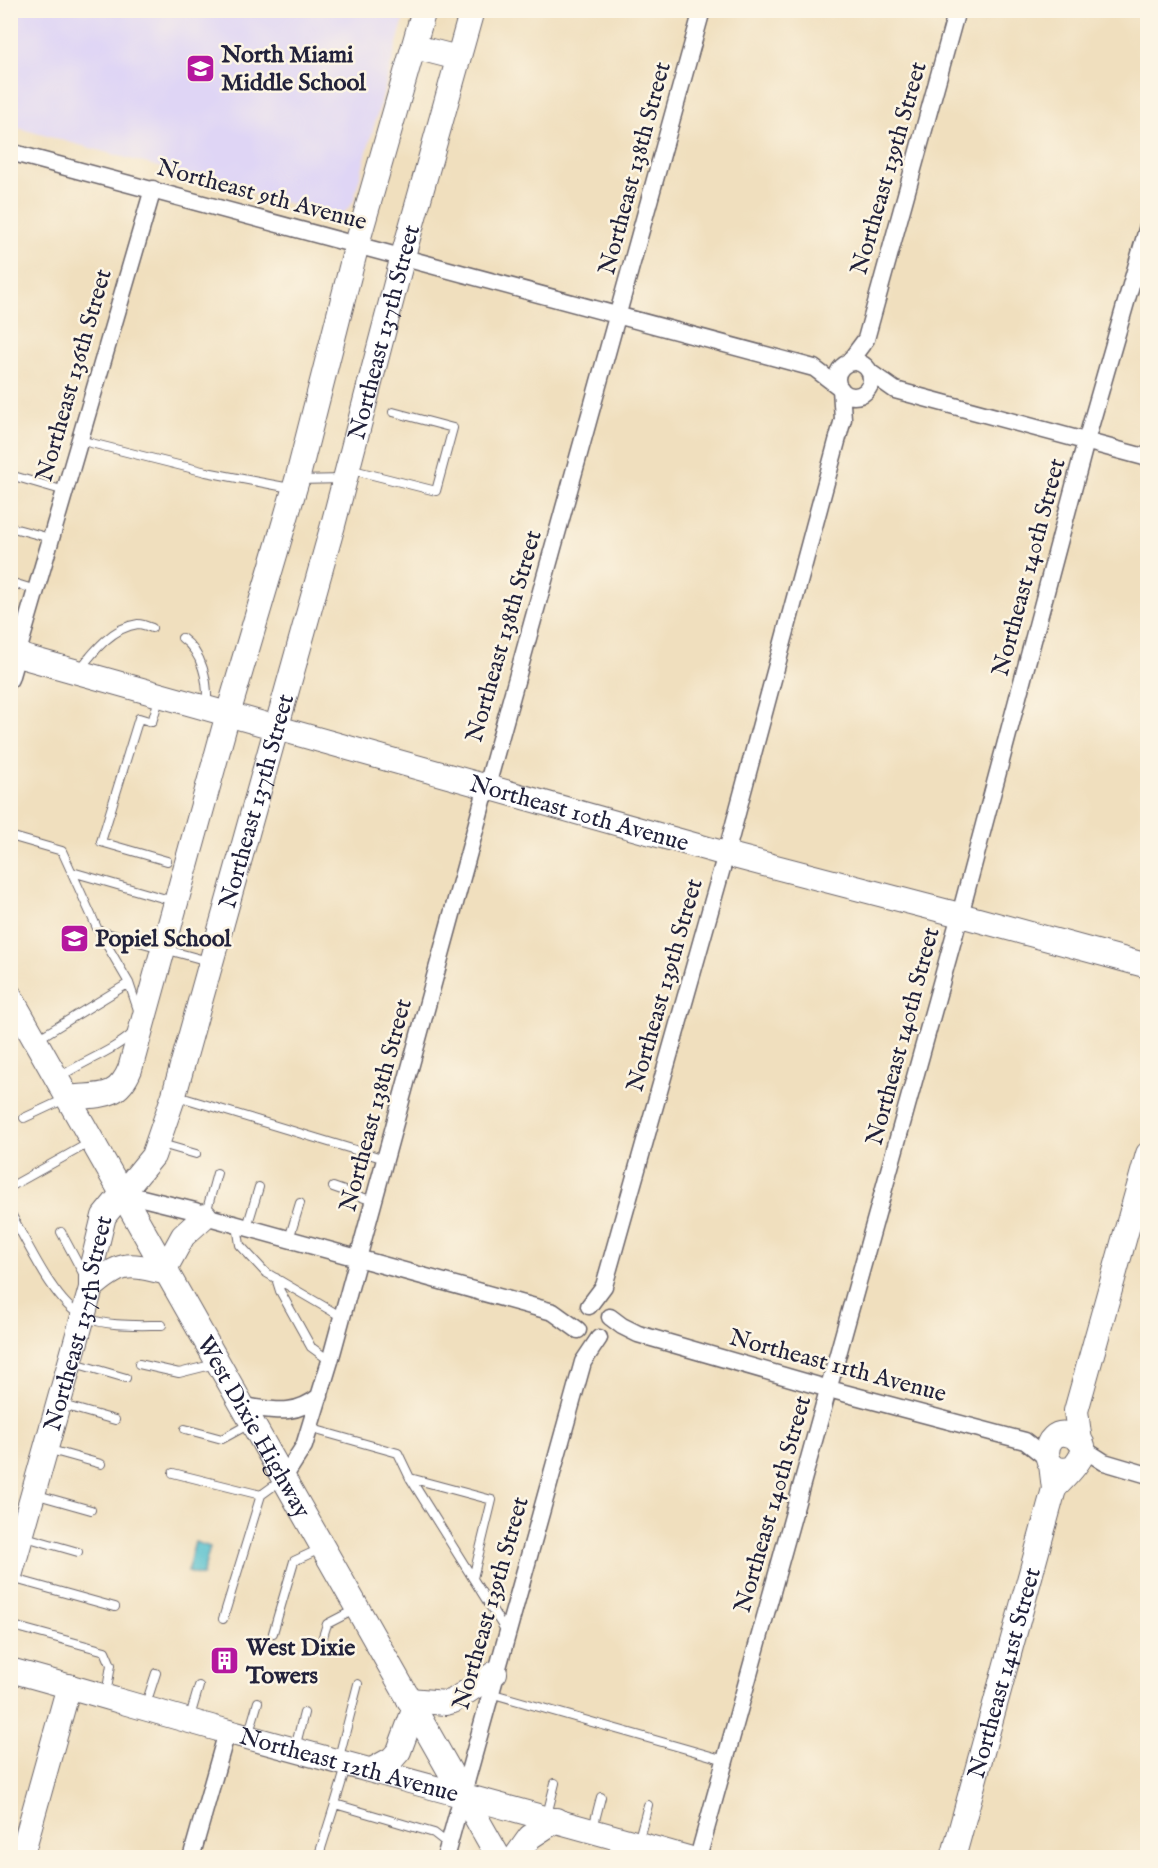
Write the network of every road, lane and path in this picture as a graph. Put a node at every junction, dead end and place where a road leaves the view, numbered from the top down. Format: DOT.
graph roads {
  1 [pos="424,10"];
  2 [pos="472,10"];
  3 [pos="702,10"];
  4 [pos="957,10"];
  5 [pos="415,47"];
  6 [pos="458,58"];
  7 [pos="10,152"];
  8 [pos="153,189"];
  9 [pos="1148,226"];
  10 [pos="357,244"];
  11 [pos="402,256"];
  12 [pos="618,316"];
  13 [pos="866,339"];
  14 [pos="848,363"];
  15 [pos="814,368"];
  16 [pos="870,372"];
  17 [pos="840,388"];
  18 [pos="895,390"];
  19 [pos="861,394"];
  20 [pos="393,412"];
  21 [pos="843,419"];
  22 [pos="79,440"];
  23 [pos="1086,441"];
  24 [pos="1148,458"];
  25 [pos="10,476"];
  26 [pos="344,479"];
  27 [pos="297,480"];
  28 [pos="65,491"];
  29 [pos="13,528"];
  30 [pos="50,538"];
  31 [pos="10,582"];
  32 [pos="36,590"];
  33 [pos="152,628"];
  34 [pos="183,638"];
  35 [pos="14,655"];
  36 [pos="77,672"];
  37 [pos="10,679"];
  38 [pos="160,695"];
  39 [pos="217,711"];
  40 [pos="276,728"];
  41 [pos="487,786"];
  42 [pos="10,836"];
  43 [pos="726,854"];
  44 [pos="167,861"];
  45 [pos="72,872"];
  46 [pos="177,902"];
  47 [pos="960,915"];
  48 [pos="99,931"];
  49 [pos="165,948"];
  50 [pos="211,962"];
  51 [pos="1148,966"];
  52 [pos="129,983"];
  53 [pos="10,996"];
  54 [pos="142,1026"];
  55 [pos="35,1040"];
  56 [pos="62,1089"];
  57 [pos="174,1095"];
  58 [pos="24,1118"];
  59 [pos="92,1141"];
  60 [pos="158,1143"];
  61 [pos="196,1154"];
  62 [pos="1148,1154"];
  63 [pos="385,1159"];
  64 [pos="217,1173"];
  65 [pos="10,1187"];
  66 [pos="259,1187"];
  67 [pos="333,1188"];
  68 [pos="122,1192"];
  69 [pos="374,1201"];
  70 [pos="300,1203"];
  71 [pos="10,1212"];
  72 [pos="205,1216"];
  73 [pos="242,1226"];
  74 [pos="61,1232"];
  75 [pos="289,1239"];
  76 [pos="358,1258"];
  77 [pos="166,1271"];
  78 [pos="276,1278"];
  79 [pos="604,1286"];
  80 [pos="91,1288"];
  81 [pos="587,1306"];
  82 [pos="554,1312"];
  83 [pos="609,1315"];
  84 [pos="83,1317"];
  85 [pos="342,1317"];
  86 [pos="162,1325"];
  87 [pos="579,1331"];
  88 [pos="638,1334"];
  89 [pos="601,1338"];
  90 [pos="330,1361"];
  91 [pos="71,1362"];
  92 [pos="583,1362"];
  93 [pos="218,1363"];
  94 [pos="139,1364"];
  95 [pos="126,1378"];
  96 [pos="829,1389"];
  97 [pos="320,1396"];
  98 [pos="59,1404"];
  99 [pos="247,1414"];
  100 [pos="115,1420"];
  101 [pos="309,1428"];
  102 [pos="185,1429"];
  103 [pos="46,1449"];
  104 [pos="1066,1452"];
  105 [pos="101,1464"];
  106 [pos="173,1473"];
  107 [pos="1148,1474"];
  108 [pos="410,1478"];
  109 [pos="283,1479"];
  110 [pos="33,1494"];
  111 [pos="261,1495"];
  112 [pos="91,1510"];
  113 [pos="22,1536"];
  114 [pos="322,1547"];
  115 [pos="78,1552"];
  116 [pos="10,1577"];
  117 [pos="473,1578"];
  118 [pos="115,1607"];
  119 [pos="357,1609"];
  120 [pos="223,1619"];
  121 [pos="10,1625"];
  122 [pos="273,1633"];
  123 [pos="507,1633"];
  124 [pos="321,1643"];
  125 [pos="10,1670"];
  126 [pos="156,1673"];
  127 [pos="492,1683"];
  128 [pos="358,1684"];
  129 [pos="69,1686"];
  130 [pos="199,1686"];
  131 [pos="106,1697"];
  132 [pos="258,1701"];
  133 [pos="411,1705"];
  134 [pos="145,1708"];
  135 [pos="304,1713"];
  136 [pos="189,1721"];
  137 [pos="237,1735"];
  138 [pos="294,1750"];
  139 [pos="725,1760"];
  140 [pos="342,1763"];
  141 [pos="372,1770"];
  142 [pos="555,1783"];
  143 [pos="463,1796"];
  144 [pos="601,1797"];
  145 [pos="335,1804"];
  146 [pos="648,1805"];
  147 [pos="551,1819"];
  148 [pos="592,1830"];
  149 [pos="638,1843"];
  150 [pos="447,1851"];
  151 [pos="21,1857"];
  152 [pos="191,1857"];
  153 [pos="318,1857"];
  154 [pos="499,1857"];
  155 [pos="515,1857"];
  156 [pos="688,1857"];
  157 [pos="698,1857"];
  158 [pos="953,1857"];
  1 -- 5 [label="street, Northeast 137th Street"];
  2 -- 6 [label="street, Northeast 137th Street"];
  3 -- 12 [label="street, Northeast 138th Street"];
  4 -- 13 [label="street, Northeast 139th Street"];
  5 -- 6 [label="street"];
  5 -- 10 [label="street, Northeast 137th Street"];
  6 -- 11 [label="street, Northeast 137th Street"];
  7 -- 8 [label="street, Northeast 9th Avenue"];
  8 -- 10 [label="street, Northeast 9th Avenue"];
  8 -- 22 [label="street, Northeast 136th Street"];
  9 -- 23 [label="street, Northeast 140th Street"];
  10 -- 11 [label="street, Northeast 9th Avenue"];
  10 -- 27 [label="street, Northeast 137th Street"];
  11 -- 12 [label="street, Northeast 9th Avenue"];
  11 -- 26 [label="street, Northeast 137th Street"];
  12 -- 15 [label="street, Northeast 9th Avenue"];
  12 -- 41 [label="street, Northeast 138th Street"];
  13 -- 14 [label="street, Northeast 139th Street"];
  13 -- 16 [label="street, Northeast 139th Street"];
  14 -- 15 [label="street, Northeast 9th Avenue"];
  14 -- 16 [label="street"];
  14 -- 17 [label="street"];
  15 -- 17 [label="street, Northeast 9th Avenue"];
  16 -- 18 [label="street"];
  16 -- 19 [label="street"];
  17 -- 19 [label="street"];
  17 -- 21 [label="street, Northeast 139th Street"];
  18 -- 19 [label="street"];
  18 -- 23 [label="street"];
  19 -- 21 [label="street, Northeast 139th Street"];
  20 -- 26 [label="lane"];
  21 -- 43 [label="street, Northeast 139th Street"];
  22 -- 27 [label="lane"];
  22 -- 28 [label="street, Northeast 136th Street"];
  23 -- 24 [label="street"];
  23 -- 47 [label="street, Northeast 140th Street"];
  25 -- 28 [label="lane"];
  26 -- 27 [label="lane"];
  26 -- 40 [label="street, Northeast 137th Street"];
  27 -- 39 [label="street, Northeast 137th Street"];
  28 -- 30 [label="street, Northeast 136th Street"];
  29 -- 30 [label="lane"];
  30 -- 32 [label="street, Northeast 136th Street"];
  31 -- 32 [label="lane"];
  32 -- 35 [label="street, Northeast 136th Street"];
  33 -- 36 [label="lane"];
  34 -- 39 [label="lane"];
  35 -- 36 [label="street, Northeast 10th Avenue"];
  35 -- 37 [label="street, Northeast 136th Street"];
  36 -- 38 [label="street, Northeast 10th Avenue"];
  38 -- 39 [label="street, Northeast 10th Avenue"];
  38 -- 44 [label="lane"];
  39 -- 40 [label="street, Northeast 10th Avenue"];
  39 -- 46 [label="street, Northeast 137th Street"];
  40 -- 41 [label="street, Northeast 10th Avenue"];
  40 -- 50 [label="street, Northeast 137th Street"];
  41 -- 43 [label="street, Northeast 10th Avenue"];
  41 -- 63 [label="street, Northeast 138th Street"];
  42 -- 45 [label="lane"];
  43 -- 47 [label="street, Northeast 10th Avenue"];
  43 -- 79 [label="street, Northeast 139th Street"];
  45 -- 46 [label="lane"];
  45 -- 48 [label="lane"];
  46 -- 49 [label="street, Northeast 137th Street"];
  47 -- 51 [label="street, Northeast 10th Avenue"];
  47 -- 96 [label="street, Northeast 140th Street"];
  48 -- 49 [label="lane"];
  48 -- 52 [label="lane"];
  49 -- 50 [label="lane"];
  49 -- 54 [label="street, Northeast 137th Street"];
  50 -- 57 [label="street, Northeast 137th Street"];
  52 -- 54 [label="lane"];
  52 -- 55 [label="lane"];
  53 -- 55 [label="street, West Dixie Highway"];
  54 -- 56 [label="lane"];
  54 -- 56 [label="street, Northeast 137th Street"];
  55 -- 56 [label="street, West Dixie Highway"];
  56 -- 58 [label="lane"];
  56 -- 59 [label="street, West Dixie Highway"];
  57 -- 60 [label="street, Northeast 137th Street"];
  57 -- 63 [label="lane"];
  59 -- 65 [label="lane"];
  59 -- 68 [label="street, West Dixie Highway"];
  60 -- 61 [label="lane"];
  60 -- 68 [label="street, Northeast 137th Street"];
  62 -- 104 [label="street"];
  63 -- 69 [label="street, Northeast 138th Street"];
  64 -- 72 [label="lane"];
  66 -- 73 [label="lane"];
  67 -- 69 [label="lane"];
  68 -- 72 [label="street"];
  68 -- 77 [label="street, West Dixie Highway"];
  68 -- 80 [label="street, Northeast 137th Street"];
  69 -- 76 [label="street, Northeast 138th Street"];
  70 -- 75 [label="lane"];
  71 -- 84 [label="lane"];
  72 -- 73 [label="street"];
  72 -- 77 [label="street"];
  73 -- 75 [label="street"];
  73 -- 78 [label="lane"];
  74 -- 80 [label="lane"];
  75 -- 76 [label="street"];
  76 -- 82 [label="street"];
  76 -- 85 [label="street, Northeast 138th Street"];
  77 -- 80 [label="street"];
  77 -- 93 [label="street, West Dixie Highway"];
  78 -- 85 [label="lane"];
  78 -- 90 [label="lane"];
  79 -- 81 [label="street, Northeast 139th Street"];
  79 -- 83 [label="street, Northeast 139th Street"];
  80 -- 84 [label="street, Northeast 137th Street"];
  81 -- 82 [label="street"];
  81 -- 83 [label="street"];
  81 -- 87 [label="street"];
  82 -- 87 [label="street"];
  83 -- 88 [label="street, Northeast 11th Avenue"];
  83 -- 89 [label="street"];
  84 -- 86 [label="lane"];
  84 -- 91 [label="street, Northeast 137th Street"];
  85 -- 90 [label="street, Northeast 138th Street"];
  87 -- 89 [label="street"];
  87 -- 92 [label="street, Northeast 139th Street"];
  88 -- 89 [label="street, Northeast 11th Avenue"];
  88 -- 96 [label="street, Northeast 11th Avenue"];
  89 -- 92 [label="street, Northeast 139th Street"];
  90 -- 97 [label="street, Northeast 138th Street"];
  91 -- 95 [label="lane"];
  91 -- 98 [label="street, Northeast 137th Street"];
  92 -- 123 [label="street, Northeast 139th Street"];
  93 -- 94 [label="lane"];
  93 -- 99 [label="street, West Dixie Highway"];
  96 -- 104 [label="street, Northeast 11th Avenue"];
  96 -- 139 [label="street, Northeast 140th Street"];
  97 -- 99 [label="street"];
  97 -- 101 [label="street, Northeast 138th Street"];
  98 -- 100 [label="lane"];
  98 -- 103 [label="street, Northeast 137th Street"];
  99 -- 102 [label="lane"];
  99 -- 109 [label="street, West Dixie Highway"];
  101 -- 108 [label="lane"];
  101 -- 109 [label="street, Northeast 138th Street"];
  103 -- 105 [label="lane"];
  103 -- 110 [label="street, Northeast 137th Street"];
  104 -- 107 [label="street, Northeast 11th Avenue"];
  104 -- 158 [label="street, Northeast 141st Street"];
  106 -- 111 [label="lane"];
  108 -- 117 [label="lane"];
  108 -- 117 [label="lane"];
  109 -- 111 [label="lane"];
  109 -- 114 [label="street, West Dixie Highway"];
  110 -- 112 [label="lane"];
  110 -- 113 [label="street, Northeast 137th Street"];
  111 -- 120 [label="lane"];
  113 -- 115 [label="lane"];
  113 -- 116 [label="street, Northeast 137th Street"];
  114 -- 119 [label="street, West Dixie Highway"];
  114 -- 122 [label="lane"];
  116 -- 118 [label="lane"];
  117 -- 123 [label="lane"];
  119 -- 124 [label="lane"];
  119 -- 133 [label="street, West Dixie Highway"];
  121 -- 131 [label="lane"];
  123 -- 127 [label="street, Northeast 139th Street"];
  125 -- 129 [label="street, Northeast 12th Avenue"];
  126 -- 134 [label="lane"];
  127 -- 133 [label="street"];
  127 -- 139 [label="lane"];
  127 -- 143 [label="street, Northeast 139th Street"];
  128 -- 140 [label="lane"];
  129 -- 131 [label="street, Northeast 12th Avenue"];
  129 -- 151 [label="street"];
  130 -- 136 [label="lane"];
  131 -- 134 [label="street, Northeast 12th Avenue"];
  132 -- 137 [label="lane"];
  133 -- 141 [label="street"];
  133 -- 143 [label="street, West Dixie Highway"];
  134 -- 136 [label="street, Northeast 12th Avenue"];
  135 -- 138 [label="lane"];
  136 -- 137 [label="street, Northeast 12th Avenue"];
  137 -- 138 [label="street, Northeast 12th Avenue"];
  137 -- 152 [label="street"];
  138 -- 140 [label="street, Northeast 12th Avenue"];
  139 -- 157 [label="street, Northeast 140th Street"];
  140 -- 141 [label="street, Northeast 12th Avenue"];
  140 -- 145 [label="lane"];
  141 -- 143 [label="street, Northeast 12th Avenue"];
  142 -- 147 [label="lane"];
  143 -- 147 [label="street, Northeast 12th Avenue"];
  143 -- 150 [label="street, Northeast 139th Street"];
  143 -- 154 [label="street, West Dixie Highway"];
  144 -- 148 [label="lane"];
  145 -- 150 [label="lane"];
  145 -- 153 [label="lane"];
  146 -- 149 [label="lane"];
  147 -- 148 [label="street, Northeast 12th Avenue"];
  147 -- 155 [label="street"];
  148 -- 149 [label="street, Northeast 12th Avenue"];
  149 -- 156 [label="street, Northeast 12th Avenue"];
}
